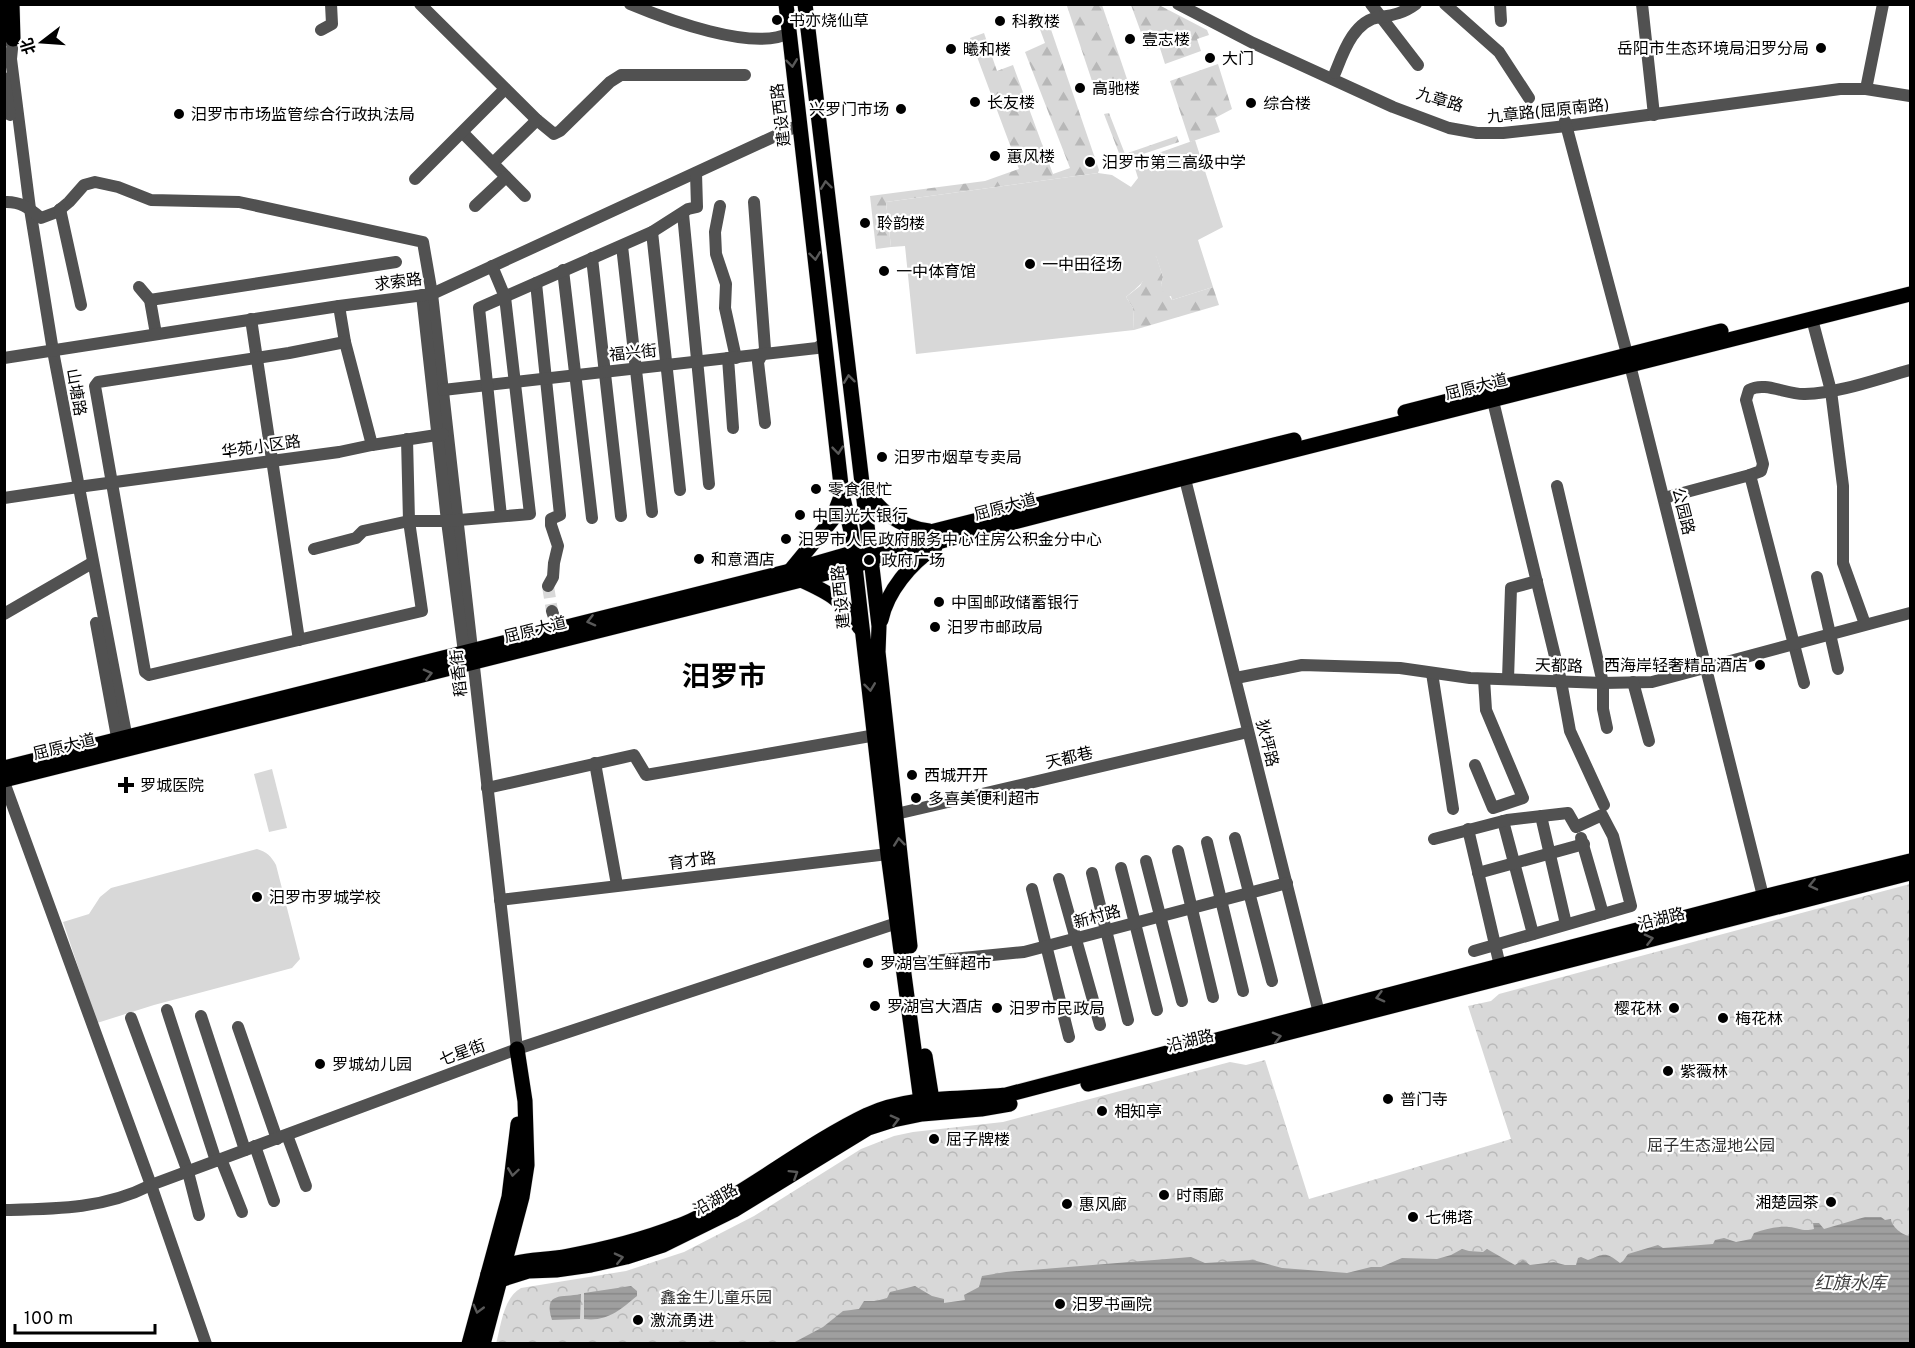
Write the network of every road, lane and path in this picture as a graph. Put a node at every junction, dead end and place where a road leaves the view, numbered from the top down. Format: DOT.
graph roads {
  1 [pos="12,4"];
  2 [pos="331,4"];
  3 [pos="420,4"];
  4 [pos="630,4"];
  5 [pos="786,4"];
  6 [pos="805,4"];
  7 [pos="1178,4"];
  8 [pos="1195,4"];
  9 [pos="1371,4"];
  10 [pos="1416,4"];
  11 [pos="1445,4"];
  12 [pos="1500,4"];
  13 [pos="1642,4"];
  14 [pos="1883,4"];
  15 [pos="1380,16"];
  16 [pos="1501,21"];
  17 [pos="321,30"];
  18 [pos="789,33"];
  19 [pos="9,39"];
  20 [pos="1418,65"];
  21 [pos="1335,73"];
  22 [pos="745,75"];
  23 [pos="4,78"];
  24 [pos="1867,87"];
  25 [pos="505,89"];
  26 [pos="1911,91"];
  27 [pos="1911,96"];
  28 [pos="1529,98"];
  29 [pos="1653,112"];
  30 [pos="537,120"];
  31 [pos="1566,123"];
  32 [pos="800,124"];
  33 [pos="463,133"];
  34 [pos="493,164"];
  35 [pos="696,173"];
  36 [pos="507,177"];
  37 [pos="415,180"];
  38 [pos="525,196"];
  39 [pos="4,202"];
  40 [pos="754,202"];
  41 [pos="476,206"];
  42 [pos="720,206"];
  43 [pos="26,207"];
  44 [pos="60,209"];
  45 [pos="682,214"];
  46 [pos="652,232"];
  47 [pos="622,246"];
  48 [pos="592,258"];
  49 [pos="396,262"];
  50 [pos="492,266"];
  51 [pos="563,270"];
  52 [pos="536,283"];
  53 [pos="1911,283"];
  54 [pos="140,287"];
  55 [pos="427,294"];
  56 [pos="1911,294"];
  57 [pos="505,297"];
  58 [pos="150,300"];
  59 [pos="81,305"];
  60 [pos="339,306"];
  61 [pos="1812,318"];
  62 [pos="251,320"];
  63 [pos="156,334"];
  64 [pos="345,342"];
  65 [pos="826,342"];
  66 [pos="49,351"];
  67 [pos="763,354"];
  68 [pos="4,358"];
  69 [pos="258,358"];
  70 [pos="732,358"];
  71 [pos="1628,360"];
  72 [pos="697,361"];
  73 [pos="666,365"];
  74 [pos="636,368"];
  75 [pos="1911,370"];
  76 [pos="606,372"];
  77 [pos="576,375"];
  78 [pos="546,378"];
  79 [pos="516,382"];
  80 [pos="488,385"];
  81 [pos="443,390"];
  82 [pos="1831,391"];
  83 [pos="1493,401"];
  84 [pos="765,423"];
  85 [pos="733,428"];
  86 [pos="442,434"];
  87 [pos="407,439"];
  88 [pos="372,445"];
  89 [pos="272,461"];
  90 [pos="1183,473"];
  91 [pos="1750,475"];
  92 [pos="860,479"];
  93 [pos="112,482"];
  94 [pos="709,484"];
  95 [pos="1557,486"];
  96 [pos="74,487"];
  97 [pos="680,490"];
  98 [pos="842,494"];
  99 [pos="4,498"];
  100 [pos="1664,498"];
  101 [pos="652,512"];
  102 [pos="501,516"];
  103 [pos="621,516"];
  104 [pos="592,518"];
  105 [pos="409,521"];
  106 [pos="452,521"];
  107 [pos="932,531"];
  108 [pos="945,540"];
  109 [pos="314,549"];
  110 [pos="870,555"];
  111 [pos="854,560"];
  112 [pos="89,566"];
  113 [pos="796,576"];
  114 [pos="1817,577"];
  115 [pos="1537,581"];
  116 [pos="548,586"];
  117 [pos="552,610"];
  118 [pos="1911,613"];
  119 [pos="4,614"];
  120 [pos="1865,624"];
  121 [pos="879,626"];
  122 [pos="558,629"];
  123 [pos="861,629"];
  124 [pos="1829,635"];
  125 [pos="298,640"];
  126 [pos="1795,645"];
  127 [pos="469,658"];
  128 [pos="1705,669"];
  129 [pos="1838,669"];
  130 [pos="1432,673"];
  131 [pos="1236,678"];
  132 [pos="1484,679"];
  133 [pos="1508,680"];
  134 [pos="1561,681"];
  135 [pos="1633,682"];
  136 [pos="1603,683"];
  137 [pos="1804,683"];
  138 [pos="1606,728"];
  139 [pos="1248,732"];
  140 [pos="876,735"];
  141 [pos="1649,741"];
  142 [pos="123,744"];
  143 [pos="595,763"];
  144 [pos="1475,765"];
  145 [pos="4,768"];
  146 [pos="4,781"];
  147 [pos="487,788"];
  148 [pos="1604,805"];
  149 [pos="1453,809"];
  150 [pos="896,814"];
  151 [pos="1540,816"];
  152 [pos="1503,821"];
  153 [pos="1576,827"];
  154 [pos="1468,830"];
  155 [pos="1235,838"];
  156 [pos="1434,839"];
  157 [pos="1207,842"];
  158 [pos="1584,844"];
  159 [pos="1178,851"];
  160 [pos="1550,853"];
  161 [pos="888,854"];
  162 [pos="1146,861"];
  163 [pos="1911,861"];
  164 [pos="1514,863"];
  165 [pos="1121,868"];
  166 [pos="1092,873"];
  167 [pos="1478,873"];
  168 [pos="1911,873"];
  169 [pos="1059,879"];
  170 [pos="1287,884"];
  171 [pos="617,885"];
  172 [pos="1032,889"];
  173 [pos="1249,893"];
  174 [pos="500,900"];
  175 [pos="1221,901"];
  176 [pos="1765,903"];
  177 [pos="1191,908"];
  178 [pos="1603,914"];
  179 [pos="1160,916"];
  180 [pos="897,923"];
  181 [pos="1134,923"];
  182 [pos="1566,924"];
  183 [pos="1106,930"];
  184 [pos="1533,934"];
  185 [pos="1076,938"];
  186 [pos="1495,945"];
  187 [pos="1046,946"];
  188 [pos="1474,951"];
  189 [pos="912,963"];
  190 [pos="1500,966"];
  191 [pos="1272,981"];
  192 [pos="1243,991"];
  193 [pos="1213,998"];
  194 [pos="1182,1001"];
  195 [pos="167,1010"];
  196 [pos="1156,1010"];
  197 [pos="201,1016"];
  198 [pos="131,1018"];
  199 [pos="1320,1019"];
  200 [pos="1128,1020"];
  201 [pos="1100,1025"];
  202 [pos="238,1027"];
  203 [pos="1068,1037"];
  204 [pos="514,1050"];
  205 [pos="927,1106"];
  206 [pos="868,1122"];
  207 [pos="282,1137"];
  208 [pos="250,1148"];
  209 [pos="218,1160"];
  210 [pos="188,1172"];
  211 [pos="151,1185"];
  212 [pos="306,1186"];
  213 [pos="274,1201"];
  214 [pos="4,1210"];
  215 [pos="242,1212"];
  216 [pos="199,1215"];
  217 [pos="513,1232"];
  218 [pos="525,1260"];
  219 [pos="497,1273"];
  220 [pos="206,1344"];
  221 [pos="469,1344"];
  222 [pos="483,1344"];
  1 -- 19 [label="main road"];
  2 -- 17 [label="street"];
  3 -- 25 [label="street"];
  4 -- 18 [label="street"];
  5 -- 18 [label="main road, 建设西路"];
  92 -- 6 [label="main road, 建设西路, one-way"];
  7 -- 31 [label="street, 九章路(屈原南路)"];
  8 -- 21 [label="street, 九章路"];
  9 -- 15 [label="street"];
  10 -- 15 [label="street"];
  11 -- 28 [label="street"];
  12 -- 16 [label="street"];
  13 -- 29 [label="street"];
  14 -- 24 [label="street"];
  15 -- 20 [label="street"];
  15 -- 21 [label="street"];
  18 -- 32 [label="main road, 建设西路, one-way"];
  19 -- 43 [label="street, 山塘路"];
  21 -- 31 [label="street, 九章路"];
  22 -- 30 [label="street"];
  23 -- 43 [label="street, 山塘路"];
  24 -- 26 [label="street, 九章路"];
  24 -- 27 [label="street"];
  24 -- 29 [label="street, 九章路"];
  25 -- 30 [label="street"];
  25 -- 33 [label="street"];
  29 -- 31 [label="street, 九章路"];
  30 -- 34 [label="street"];
  31 -- 71 [label="street, 公园路"];
  32 -- 35 [label="street, 求索路"];
  32 -- 65 [label="main road, 建设西路, one-way"];
  33 -- 34 [label="street"];
  33 -- 37 [label="street"];
  34 -- 36 [label="street"];
  35 -- 45 [label="street"];
  35 -- 50 [label="street, 求索路"];
  36 -- 38 [label="street"];
  36 -- 41 [label="street"];
  39 -- 43 [label="street"];
  40 -- 67 [label="street"];
  42 -- 70 [label="street"];
  43 -- 44 [label="street"];
  43 -- 66 [label="street, 山塘路"];
  44 -- 55 [label="street"];
  44 -- 59 [label="street"];
  45 -- 46 [label="street"];
  45 -- 72 [label="street"];
  46 -- 47 [label="street"];
  46 -- 73 [label="street"];
  47 -- 48 [label="street"];
  47 -- 74 [label="street"];
  48 -- 51 [label="street"];
  48 -- 76 [label="street"];
  49 -- 58 [label="street"];
  50 -- 55 [label="street, 求索路"];
  50 -- 57 [label="street"];
  51 -- 52 [label="street"];
  51 -- 77 [label="street"];
  52 -- 57 [label="street"];
  52 -- 78 [label="street"];
  53 -- 71 [label="main road, 屈原大道"];
  54 -- 58 [label="street"];
  55 -- 60 [label="street, 求索路"];
  55 -- 81 [label="street, 稻香街"];
  55 -- 86 [label="street"];
  56 -- 61 [label="main road, 屈原大道"];
  57 -- 79 [label="street"];
  57 -- 80 [label="street"];
  58 -- 63 [label="street"];
  60 -- 62 [label="street, 求索路"];
  60 -- 64 [label="street"];
  61 -- 71 [label="main road, 屈原大道"];
  61 -- 82 [label="street"];
  62 -- 63 [label="street, 求索路"];
  62 -- 69 [label="street"];
  63 -- 66 [label="street, 求索路"];
  64 -- 69 [label="street"];
  64 -- 88 [label="street"];
  65 -- 67 [label="street, 福兴街"];
  65 -- 98 [label="main road, 建设西路, one-way"];
  66 -- 68 [label="street, 求索路"];
  66 -- 96 [label="street, 山塘路"];
  67 -- 70 [label="street, 福兴街"];
  67 -- 84 [label="street"];
  69 -- 89 [label="street"];
  69 -- 93 [label="street"];
  70 -- 72 [label="street, 福兴街"];
  70 -- 85 [label="street"];
  71 -- 83 [label="main road, 屈原大道"];
  71 -- 90 [label="main road, 屈原大道"];
  71 -- 100 [label="street, 公园路"];
  72 -- 73 [label="street, 福兴街"];
  72 -- 94 [label="street"];
  73 -- 74 [label="street, 福兴街"];
  73 -- 97 [label="street"];
  74 -- 76 [label="street, 福兴街"];
  74 -- 101 [label="street"];
  75 -- 82 [label="street"];
  76 -- 77 [label="street, 福兴街"];
  76 -- 103 [label="street"];
  77 -- 78 [label="street, 福兴街"];
  77 -- 104 [label="street"];
  78 -- 79 [label="street, 福兴街"];
  78 -- 116 [label="street"];
  79 -- 80 [label="street, 福兴街"];
  79 -- 102 [label="street"];
  80 -- 81 [label="street, 福兴街"];
  80 -- 102 [label="street"];
  81 -- 86 [label="street, 稻香街"];
  82 -- 91 [label="street"];
  82 -- 120 [label="street"];
  83 -- 90 [label="main road, 屈原大道"];
  83 -- 115 [label="street"];
  86 -- 87 [label="street, 华苑小区路"];
  86 -- 106 [label="street, 稻香街"];
  87 -- 88 [label="street, 华苑小区路"];
  87 -- 105 [label="street"];
  88 -- 89 [label="street, 华苑小区路"];
  89 -- 93 [label="street, 华苑小区路"];
  89 -- 125 [label="street"];
  90 -- 107 [label="main road, 屈原大道"];
  90 -- 108 [label="main road, 屈原大道"];
  90 -- 131 [label="street, 狄坪路"];
  91 -- 100 [label="street"];
  91 -- 126 [label="street"];
  92 -- 107 [label="main road"];
  92 -- 110 [label="main road, 建设西路"];
  93 -- 96 [label="street, 华苑小区路"];
  93 -- 125 [label="street"];
  95 -- 136 [label="street"];
  96 -- 99 [label="street, 华苑小区路"];
  96 -- 112 [label="street, 山塘路"];
  98 -- 111 [label="main road, 建设西路"];
  98 -- 113 [label="main road"];
  100 -- 128 [label="street, 公园路"];
  102 -- 106 [label="street"];
  105 -- 106 [label="street"];
  105 -- 109 [label="street"];
  105 -- 125 [label="street"];
  106 -- 127 [label="street, 稻香街"];
  107 -- 110 [label="main road, 屈原大道"];
  108 -- 110 [label="main road, 屈原大道"];
  108 -- 121 [label="main road"];
  110 -- 111 [label="main road, 屈原大道"];
  110 -- 121 [label="main road, 建设西路"];
  111 -- 113 [label="main road, 屈原大道"];
  111 -- 123 [label="main road, 建设西路"];
  112 -- 119 [label="street"];
  112 -- 142 [label="street, 山塘路"];
  113 -- 122 [label="main road, 屈原大道, one-way"];
  113 -- 123 [label="main road"];
  113 -- 127 [label="main road, 屈原大道"];
  114 -- 124 [label="street"];
  115 -- 133 [label="street"];
  115 -- 134 [label="street"];
  117 -- 122 [label="street"];
  118 -- 120 [label="street, 天都路"];
  120 -- 124 [label="street, 天都路"];
  121 -- 150 [label="main road, 建设西路"];
  122 -- 127 [label="main road, 屈原大道"];
  123 -- 140 [label="main road, 建设西路, one-way"];
  124 -- 126 [label="street, 天都路"];
  124 -- 129 [label="street"];
  126 -- 128 [label="street, 天都路"];
  126 -- 137 [label="street"];
  127 -- 142 [label="main road, 屈原大道"];
  127 -- 147 [label="street, 稻香街"];
  127 -- 204 [label="street"];
  128 -- 135 [label="street, 天都路"];
  128 -- 176 [label="street, 公园路"];
  130 -- 131 [label="street, 天都路"];
  130 -- 132 [label="street, 天都路"];
  130 -- 149 [label="street"];
  131 -- 139 [label="street, 狄坪路"];
  132 -- 133 [label="street, 天都路"];
  132 -- 144 [label="street"];
  133 -- 134 [label="street, 天都路"];
  134 -- 136 [label="street, 天都路"];
  134 -- 148 [label="street"];
  135 -- 136 [label="street, 天都路"];
  135 -- 141 [label="street"];
  136 -- 138 [label="street"];
  139 -- 150 [label="street, 天都巷"];
  139 -- 170 [label="street, 狄坪路"];
  140 -- 143 [label="street"];
  140 -- 161 [label="main road, 建设西路"];
  142 -- 145 [label="main road, 屈原大道"];
  142 -- 146 [label="main road, 屈原大道"];
  143 -- 147 [label="street"];
  143 -- 171 [label="street"];
  146 -- 211 [label="street"];
  147 -- 174 [label="street, 稻香街"];
  189 -- 150 [label="main road, 建设西路, one-way"];
  151 -- 152 [label="street"];
  151 -- 153 [label="street"];
  151 -- 160 [label="street"];
  152 -- 154 [label="street"];
  152 -- 164 [label="street"];
  153 -- 158 [label="street"];
  153 -- 178 [label="street"];
  154 -- 156 [label="street"];
  154 -- 167 [label="street"];
  155 -- 173 [label="street"];
  157 -- 175 [label="street"];
  158 -- 160 [label="street"];
  158 -- 178 [label="street"];
  159 -- 177 [label="street"];
  160 -- 164 [label="street"];
  160 -- 182 [label="street"];
  161 -- 171 [label="street, 育才路"];
  161 -- 180 [label="main road, 建设西路"];
  162 -- 179 [label="street"];
  163 -- 176 [label="main road, 沿湖路, one-way"];
  164 -- 167 [label="street"];
  164 -- 184 [label="street"];
  165 -- 181 [label="street"];
  166 -- 183 [label="street"];
  167 -- 186 [label="street"];
  168 -- 176 [label="main road, 沿湖路"];
  169 -- 185 [label="street"];
  170 -- 173 [label="street, 新村路"];
  170 -- 199 [label="street, 狄坪路"];
  171 -- 174 [label="street, 育才路"];
  172 -- 187 [label="street"];
  173 -- 175 [label="street, 新村路"];
  173 -- 191 [label="street"];
  174 -- 204 [label="street, 稻香街"];
  175 -- 177 [label="street, 新村路"];
  175 -- 192 [label="street"];
  176 -- 190 [label="main road, 沿湖路"];
  199 -- 176 [label="main road, 沿湖路, one-way"];
  177 -- 179 [label="street, 新村路"];
  177 -- 193 [label="street"];
  178 -- 182 [label="street"];
  179 -- 181 [label="street, 新村路"];
  179 -- 194 [label="street"];
  180 -- 204 [label="street, 七星街"];
  180 -- 205 [label="main road, 建设西路"];
  181 -- 183 [label="street, 新村路"];
  181 -- 196 [label="street"];
  182 -- 184 [label="street"];
  183 -- 185 [label="street, 新村路"];
  183 -- 200 [label="street"];
  184 -- 186 [label="street"];
  185 -- 187 [label="street, 新村路"];
  185 -- 201 [label="street"];
  186 -- 188 [label="street"];
  186 -- 190 [label="street"];
  187 -- 189 [label="street, 新村路"];
  187 -- 203 [label="street"];
  189 -- 205 [label="main road, 建设西路"];
  190 -- 199 [label="main road, 沿湖路, one-way"];
  195 -- 209 [label="street"];
  197 -- 208 [label="street"];
  198 -- 210 [label="street"];
  199 -- 205 [label="main road, 沿湖路"];
  202 -- 207 [label="street"];
  204 -- 207 [label="street, 七星街"];
  204 -- 217 [label="main road"];
  204 -- 219 [label="main road, one-way"];
  205 -- 206 [label="main road, 沿湖路"];
  206 -- 218 [label="main road, 沿湖路"];
  219 -- 206 [label="main road, 沿湖路, one-way"];
  207 -- 208 [label="street, 七星街"];
  207 -- 212 [label="street"];
  208 -- 209 [label="street, 七星街"];
  208 -- 213 [label="street"];
  209 -- 210 [label="street, 七星街"];
  209 -- 215 [label="street"];
  210 -- 211 [label="street, 七星街"];
  210 -- 216 [label="street"];
  211 -- 214 [label="street, 七星街"];
  211 -- 220 [label="street"];
  217 -- 218 [label="main road"];
  217 -- 219 [label="main road"];
  218 -- 219 [label="main road, 沿湖路"];
  219 -- 221 [label="main road, one-way"];
  219 -- 222 [label="main road"];
}
